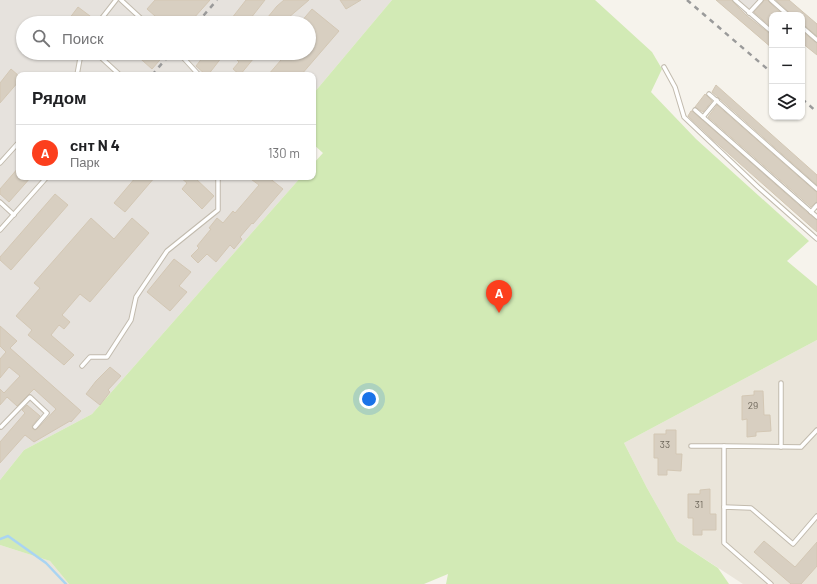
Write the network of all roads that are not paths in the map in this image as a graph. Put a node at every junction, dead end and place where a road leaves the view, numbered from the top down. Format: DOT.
graph roads {
  1 [pos="116,0"];
  2 [pos="121,0"];
  3 [pos="735,0"];
  4 [pos="761,0"];
  5 [pos="771,0"];
  6 [pos="785,12"];
  7 [pos="749,13"];
  8 [pos="103,16"];
  9 [pos="138,16"];
  10 [pos="769,30"];
  11 [pos="805,30"];
  12 [pos="817,40"];
  13 [pos="80,60"];
  14 [pos="104,60"];
  15 [pos="185,60"];
  16 [pos="664,67"];
  17 [pos="78,72"];
  18 [pos="117,72"];
  19 [pos="196,72"];
  20 [pos="709,94"];
  21 [pos="717,100"];
  22 [pos="695,110"];
  23 [pos="703,117"];
  24 [pos="16,145"];
  25 [pos="0,163"];
  26 [pos="44,180"];
  27 [pos="218,180"];
  28 [pos="817,189"];
  29 [pos="0,202"];
  30 [pos="817,205"];
  31 [pos="811,212"];
  32 [pos="14,215"];
  33 [pos="817,217"];
  34 [pos="0,230"];
  35 [pos="817,239"];
  36 [pos="82,366"];
  37 [pos="781,383"];
  38 [pos="0,427"];
  39 [pos="35,427"];
  40 [pos="817,430"];
  41 [pos="691,446"];
  42 [pos="724,446"];
  43 [pos="781,447"];
  44 [pos="724,507"];
  45 [pos="817,516"];
  46 [pos="771,584"];
  1 -- 8 [label="lane"];
  2 -- 9 [label="lane"];
  3 -- 7 [label="lane"];
  4 -- 7 [label="lane"];
  5 -- 6 [label="lane"];
  7 -- 10 [label="lane"];
  11 -- 12 [label="lane"];
  13 -- 17 [label="lane"];
  14 -- 18 [label="lane"];
  15 -- 19 [label="lane"];
  16 -- 35 [label="lane"];
  20 -- 21 [label="lane"];
  21 -- 23 [label="lane"];
  21 -- 28 [label="lane"];
  22 -- 23 [label="lane"];
  23 -- 31 [label="lane"];
  24 -- 25 [label="lane"];
  26 -- 32 [label="lane"];
  27 -- 36 [label="lane"];
  29 -- 32 [label="lane"];
  30 -- 31 [label="lane"];
  31 -- 33 [label="lane"];
  32 -- 34 [label="lane"];
  37 -- 43 [label="lane"];
  38 -- 39 [label="lane"];
  40 -- 43 [label="lane"];
  41 -- 42 [label="lane"];
  42 -- 43 [label="lane"];
  42 -- 44 [label="lane"];
  44 -- 45 [label="lane"];
  44 -- 46 [label="lane"];
}
